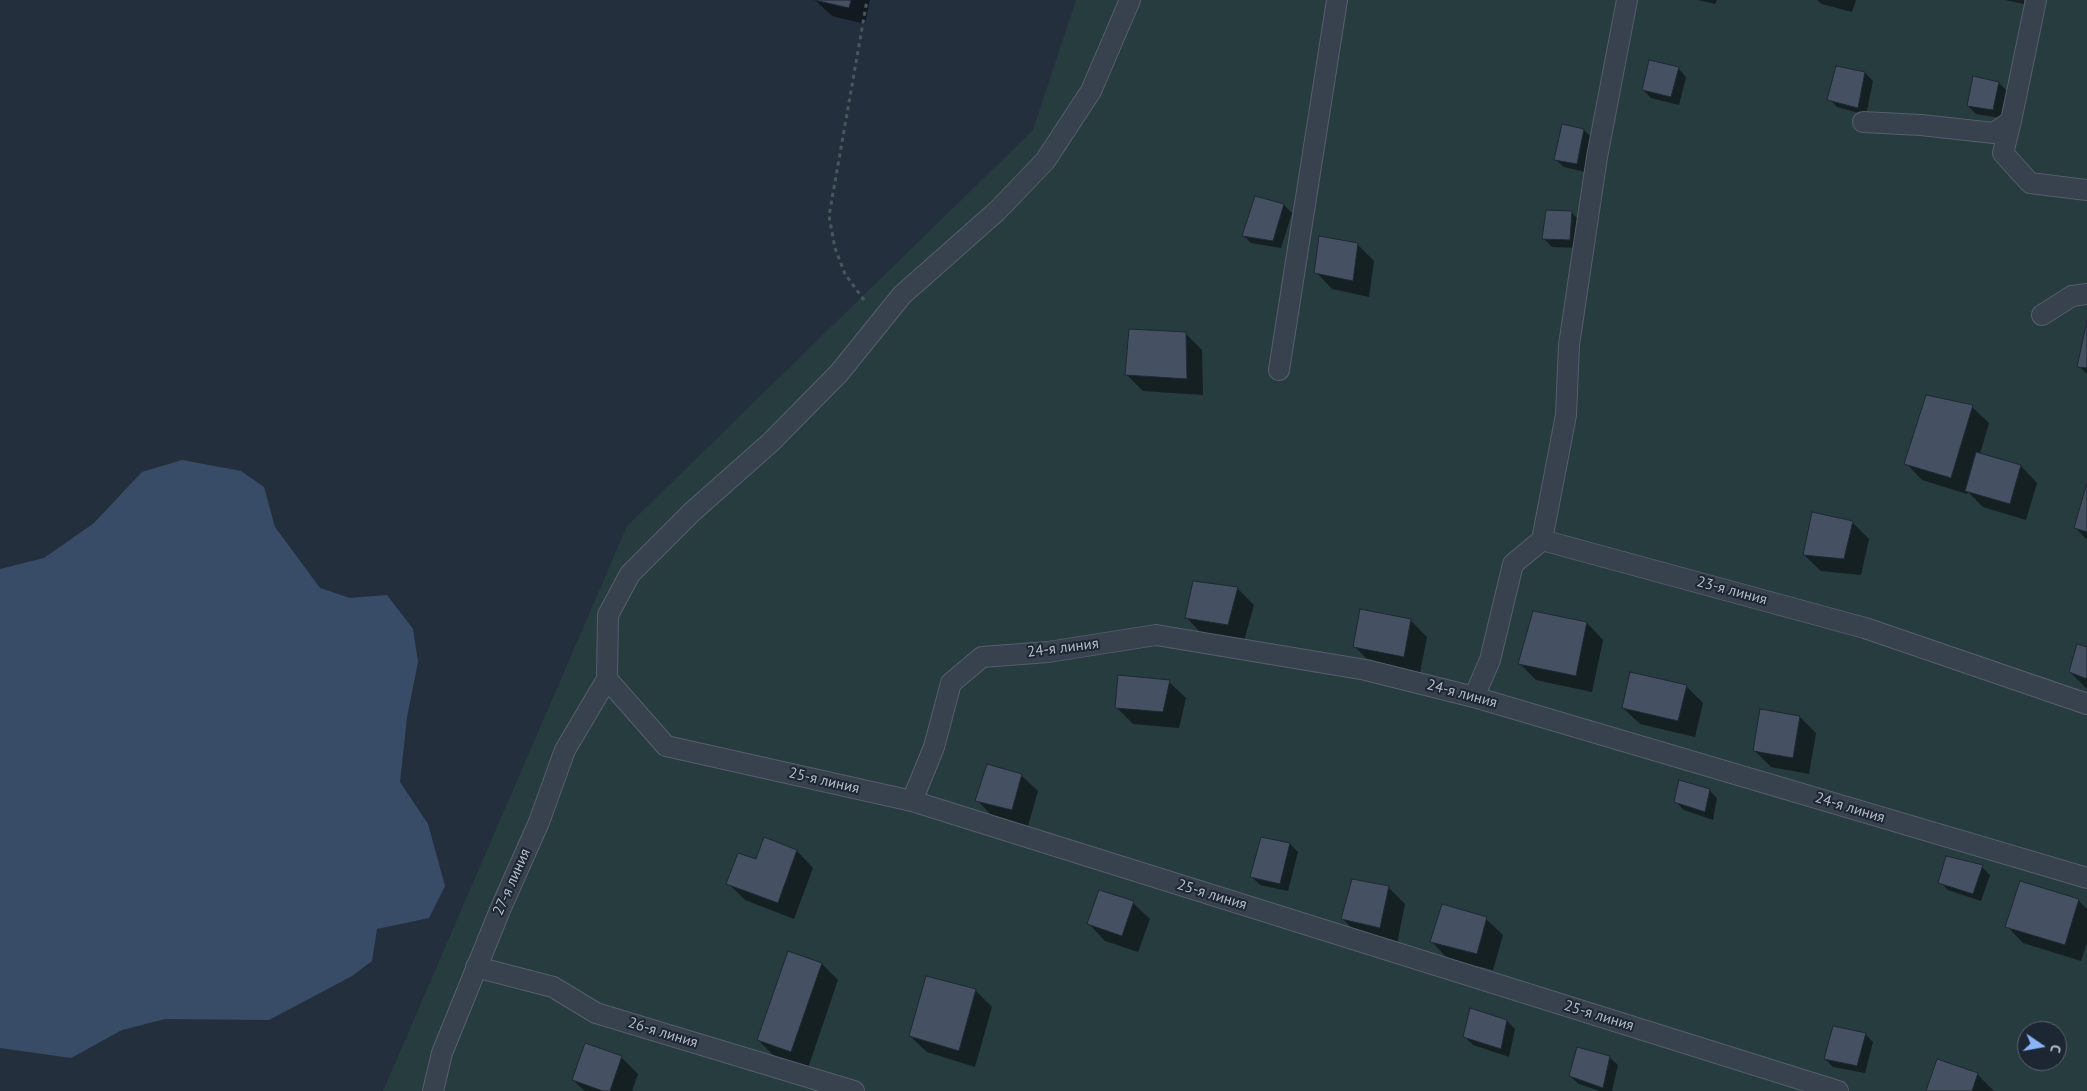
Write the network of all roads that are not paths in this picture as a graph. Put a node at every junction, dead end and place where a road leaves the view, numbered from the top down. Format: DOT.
graph roads {
  1 [pos="1130,0"];
  2 [pos="1337,0"];
  3 [pos="1627,0"];
  4 [pos="2036,0"];
  5 [pos="2010,121"];
  6 [pos="1863,122"];
  7 [pos="2087,190"];
  8 [pos="2087,294"];
  9 [pos="2042,315"];
  10 [pos="1279,370"];
  11 [pos="1542,540"];
  12 [pos="607,679"];
  13 [pos="1474,697"];
  14 [pos="2087,704"];
  15 [pos="912,801"];
  16 [pos="2087,878"];
  17 [pos="476,967"];
  18 [pos="433,1091"];
  19 [pos="854,1091"];
  20 [pos="1838,1091"];
  1 -- 12 [label="lane"];
  2 -- 10 [label="lane"];
  3 -- 11 [label="lane"];
  4 -- 5 [label="lane"];
  5 -- 6 [label="lane"];
  5 -- 7 [label="lane"];
  8 -- 9 [label="lane"];
  11 -- 13 [label="lane"];
  11 -- 14 [label="lane, 23-я линия"];
  12 -- 15 [label="lane, 25-я линия"];
  12 -- 17 [label="lane, 27-я линия"];
  13 -- 15 [label="lane, 24-я линия"];
  13 -- 16 [label="lane, 24-я линия"];
  15 -- 20 [label="lane, 25-я линия"];
  17 -- 18 [label="lane, 27-я линия"];
  17 -- 19 [label="lane, 26-я линия"];
}
